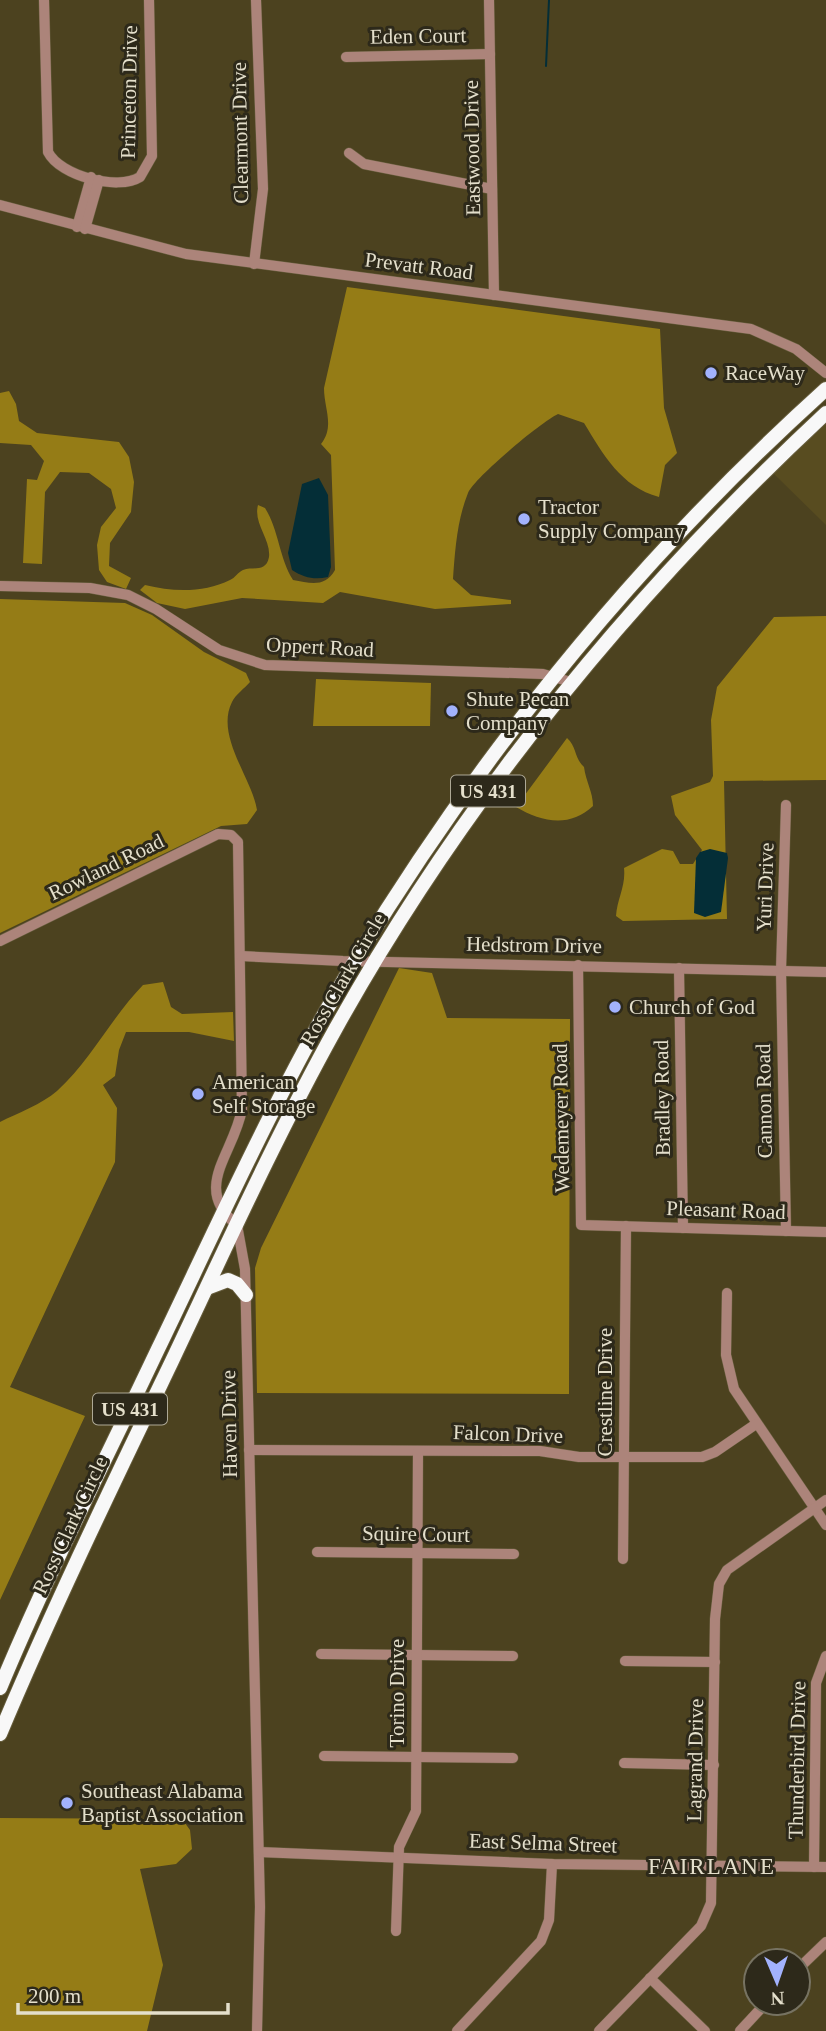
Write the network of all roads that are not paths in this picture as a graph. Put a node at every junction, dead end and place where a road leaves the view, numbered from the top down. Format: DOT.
graph roads {
  1 [pos="44,0"];
  2 [pos="149,0"];
  3 [pos="256,0"];
  4 [pos="489,0"];
  5 [pos="490,54"];
  6 [pos="346,57"];
  7 [pos="349,153"];
  8 [pos="95,178"];
  9 [pos="492,189"];
  10 [pos="0,205"];
  11 [pos="81,228"];
  12 [pos="254,264"];
  13 [pos="494,295"];
  14 [pos="826,373"];
  15 [pos="826,389"];
  16 [pos="826,413"];
  17 [pos="675,537"];
  18 [pos="689,547"];
  19 [pos="0,586"];
  20 [pos="554,676"];
  21 [pos="571,682"];
  22 [pos="786,804"];
  23 [pos="0,941"];
  24 [pos="241,956"];
  25 [pos="355,961"];
  26 [pos="376,961"];
  27 [pos="578,965"];
  28 [pos="679,968"];
  29 [pos="781,970"];
  30 [pos="826,972"];
  31 [pos="223,1213"];
  32 [pos="237,1224"];
  33 [pos="626,1226"];
  34 [pos="684,1227"];
  35 [pos="786,1231"];
  36 [pos="826,1233"];
  37 [pos="206,1288"];
  38 [pos="727,1293"];
  39 [pos="246,1295"];
  40 [pos="123,1424"];
  41 [pos="756,1424"];
  42 [pos="138,1431"];
  43 [pos="249,1450"];
  44 [pos="418,1451"];
  45 [pos="624,1456"];
  46 [pos="826,1500"];
  47 [pos="814,1508"];
  48 [pos="826,1525"];
  49 [pos="317,1552"];
  50 [pos="418,1553"];
  51 [pos="514,1554"];
  52 [pos="623,1559"];
  53 [pos="321,1654"];
  54 [pos="417,1655"];
  55 [pos="513,1656"];
  56 [pos="826,1656"];
  57 [pos="625,1661"];
  58 [pos="715,1662"];
  59 [pos="8,1670"];
  60 [pos="24,1677"];
  61 [pos="0,1688"];
  62 [pos="0,1734"];
  63 [pos="324,1756"];
  64 [pos="416,1757"];
  65 [pos="513,1758"];
  66 [pos="624,1763"];
  67 [pos="713,1765"];
  68 [pos="259,1852"];
  69 [pos="398,1857"];
  70 [pos="552,1864"];
  71 [pos="713,1866"];
  72 [pos="814,1867"];
  73 [pos="826,1867"];
  74 [pos="396,1931"];
  75 [pos="826,1942"];
  76 [pos="812,1956"];
  77 [pos="650,1978"];
  78 [pos="753,2017"];
  79 [pos="257,2031"];
  80 [pos="457,2031"];
  81 [pos="599,2031"];
  82 [pos="705,2031"];
  83 [pos="740,2031"];
  1 -- 8 [label="street, Princeton Drive"];
  2 -- 8 [label="street, Princeton Drive"];
  3 -- 12 [label="street, Clearmont Drive"];
  4 -- 5 [label="street, Eastwood Drive"];
  5 -- 6 [label="street, Eden Court"];
  5 -- 9 [label="street, Eastwood Drive"];
  7 -- 9 [label="street"];
  8 -- 11 [label="street"];
  9 -- 13 [label="street, Eastwood Drive"];
  10 -- 11 [label="street, Prevatt Road"];
  11 -- 12 [label="street, Prevatt Road"];
  12 -- 13 [label="street, Prevatt Road"];
  13 -- 14 [label="street, Prevatt Road"];
  15 -- 17 [label="highway, Ross Clark Circle / US 431"];
  16 -- 18 [label="highway, Ross Clark Circle / US 431"];
  17 -- 18 [label="highway"];
  17 -- 20 [label="highway, Ross Clark Circle / US 431"];
  18 -- 21 [label="highway, Ross Clark Circle / US 431"];
  19 -- 20 [label="street, Oppert Road"];
  20 -- 21 [label="street, Oppert Road"];
  20 -- 25 [label="highway, Ross Clark Circle / US 431"];
  21 -- 26 [label="highway, Ross Clark Circle / US 431"];
  22 -- 29 [label="street, Yuri Drive"];
  23 -- 24 [label="street, Rowland Road"];
  24 -- 25 [label="street, Hedstrom Drive"];
  24 -- 31 [label="street"];
  25 -- 26 [label="street, Hedstrom Drive"];
  25 -- 31 [label="highway, Ross Clark Circle / US 431"];
  26 -- 27 [label="street, Hedstrom Drive"];
  26 -- 32 [label="highway, Ross Clark Circle / US 431"];
  27 -- 28 [label="street, Hedstrom Drive"];
  27 -- 33 [label="street, Wedemeyer Road"];
  28 -- 29 [label="street, Hedstrom Drive"];
  28 -- 34 [label="street, Bradley Road"];
  29 -- 30 [label="street, Hedstrom Drive"];
  29 -- 35 [label="street, Cannon Road"];
  31 -- 32 [label="street"];
  31 -- 40 [label="highway, Ross Clark Circle / US 431"];
  32 -- 37 [label="highway, Ross Clark Circle / US 431"];
  32 -- 39 [label="street, Haven Drive"];
  33 -- 34 [label="street, Pleasant Road"];
  33 -- 45 [label="street, Crestline Drive"];
  34 -- 35 [label="street, Pleasant Road"];
  35 -- 36 [label="street, Pleasant Road"];
  37 -- 39 [label="highway"];
  37 -- 42 [label="highway, Ross Clark Circle / US 431"];
  38 -- 41 [label="street"];
  39 -- 43 [label="street, Haven Drive"];
  40 -- 42 [label="highway"];
  40 -- 59 [label="highway, Ross Clark Circle / US 431"];
  41 -- 45 [label="street, Falcon Drive"];
  41 -- 47 [label="street"];
  42 -- 60 [label="highway, Ross Clark Circle / US 431"];
  43 -- 44 [label="street, Falcon Drive"];
  43 -- 68 [label="street, Haven Drive"];
  44 -- 45 [label="street, Falcon Drive"];
  44 -- 50 [label="street, Torino Drive"];
  45 -- 52 [label="street, Crestline Drive"];
  46 -- 47 [label="street, Lagrand Drive"];
  47 -- 48 [label="street"];
  47 -- 58 [label="street, Lagrand Drive"];
  49 -- 50 [label="street, Squire Court"];
  50 -- 51 [label="street, Squire Court"];
  50 -- 54 [label="street, Torino Drive"];
  53 -- 54 [label="street"];
  54 -- 55 [label="street"];
  54 -- 64 [label="street, Torino Drive"];
  56 -- 72 [label="street, Thunderbird Drive"];
  57 -- 58 [label="street"];
  58 -- 67 [label="street, Lagrand Drive"];
  59 -- 60 [label="highway"];
  59 -- 61 [label="highway, Ross Clark Circle / US 431"];
  60 -- 62 [label="highway, Ross Clark Circle / US 431"];
  63 -- 64 [label="street"];
  64 -- 65 [label="street"];
  64 -- 69 [label="street, Torino Drive"];
  66 -- 67 [label="street"];
  67 -- 71 [label="street, Lagrand Drive"];
  68 -- 69 [label="street, East Selma Street"];
  68 -- 79 [label="street, Haven Drive"];
  69 -- 70 [label="street, East Selma Street"];
  69 -- 74 [label="street, Torino Drive"];
  70 -- 71 [label="street, East Selma Street"];
  70 -- 80 [label="street"];
  71 -- 72 [label="street, East Selma Street"];
  71 -- 77 [label="street, Lagrand Drive"];
  72 -- 73 [label="street, East Selma Street"];
  75 -- 76 [label="street"];
  77 -- 81 [label="street, Lagrand Drive"];
  77 -- 82 [label="street"];
  78 -- 83 [label="street"];
}
